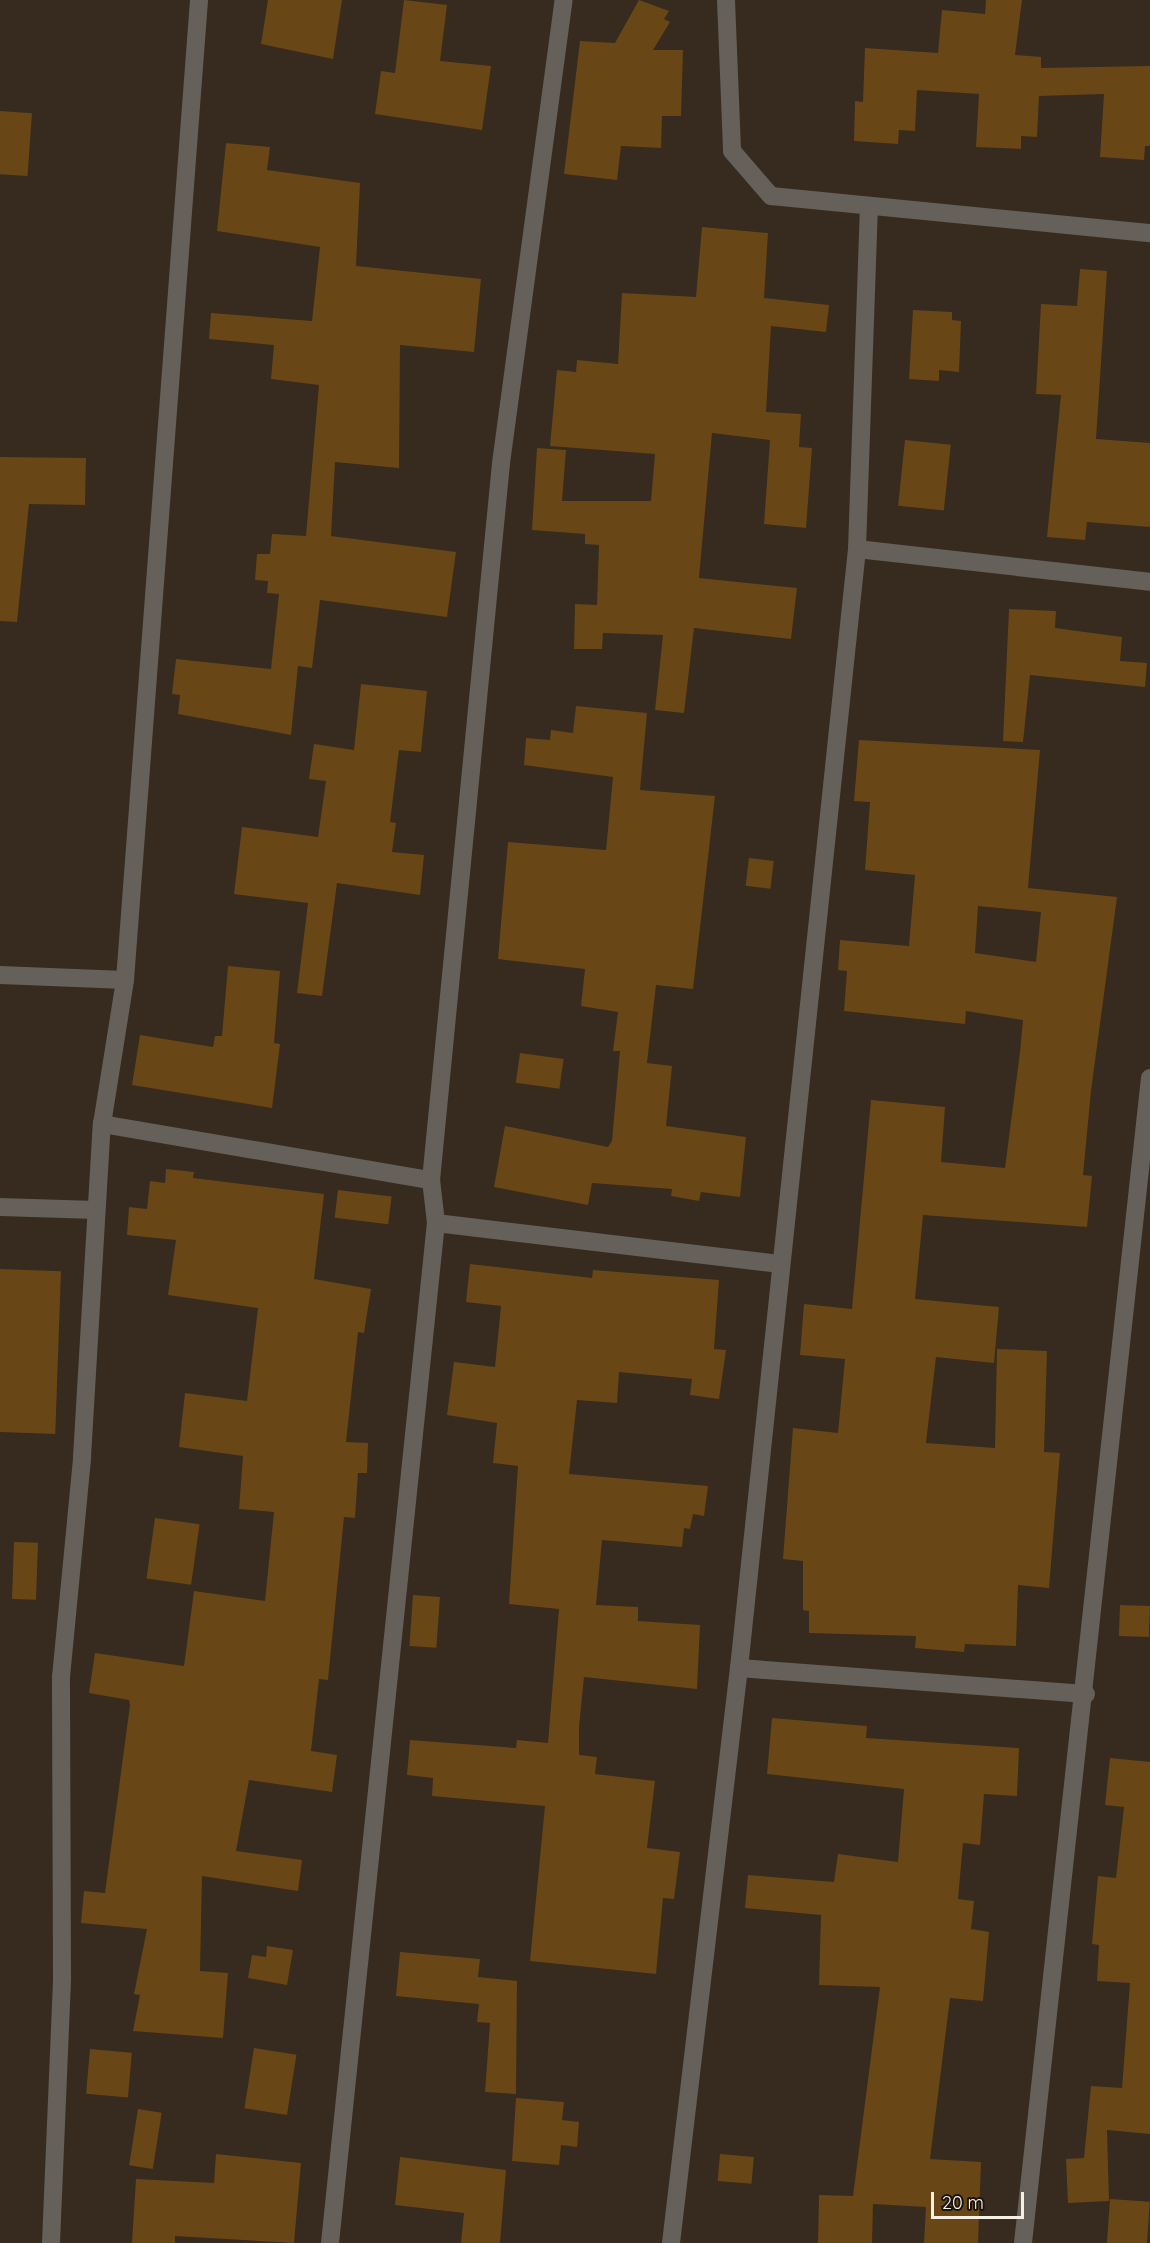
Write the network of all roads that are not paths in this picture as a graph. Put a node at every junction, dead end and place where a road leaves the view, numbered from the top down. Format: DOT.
graph roads {
  1 [pos="199,0"];
  2 [pos="564,0"];
  3 [pos="726,0"];
  4 [pos="869,208"];
  5 [pos="1150,233"];
  6 [pos="857,549"];
  7 [pos="1150,582"];
  8 [pos="0,975"];
  9 [pos="125,980"];
  10 [pos="1150,1078"];
  11 [pos="1148,1124"];
  12 [pos="102,1125"];
  13 [pos="431,1180"];
  14 [pos="0,1207"];
  15 [pos="96,1210"];
  16 [pos="436,1223"];
  17 [pos="779,1264"];
  18 [pos="739,1668"];
  19 [pos="1086,1694"];
  20 [pos="51,2243"];
  21 [pos="330,2243"];
  22 [pos="670,2243"];
  23 [pos="1023,2243"];
  1 -- 9 [label="street"];
  2 -- 13 [label="street"];
  3 -- 4 [label="street"];
  4 -- 5 [label="street"];
  4 -- 6 [label="street"];
  6 -- 7 [label="street"];
  6 -- 17 [label="street"];
  8 -- 9 [label="street"];
  9 -- 12 [label="street"];
  10 -- 11 [label="street"];
  11 -- 19 [label="street"];
  12 -- 13 [label="street"];
  12 -- 15 [label="street"];
  13 -- 16 [label="street"];
  14 -- 15 [label="street"];
  15 -- 20 [label="street"];
  16 -- 17 [label="street"];
  16 -- 21 [label="street"];
  17 -- 18 [label="street"];
  18 -- 19 [label="street"];
  18 -- 22 [label="street"];
  19 -- 23 [label="street"];
}
